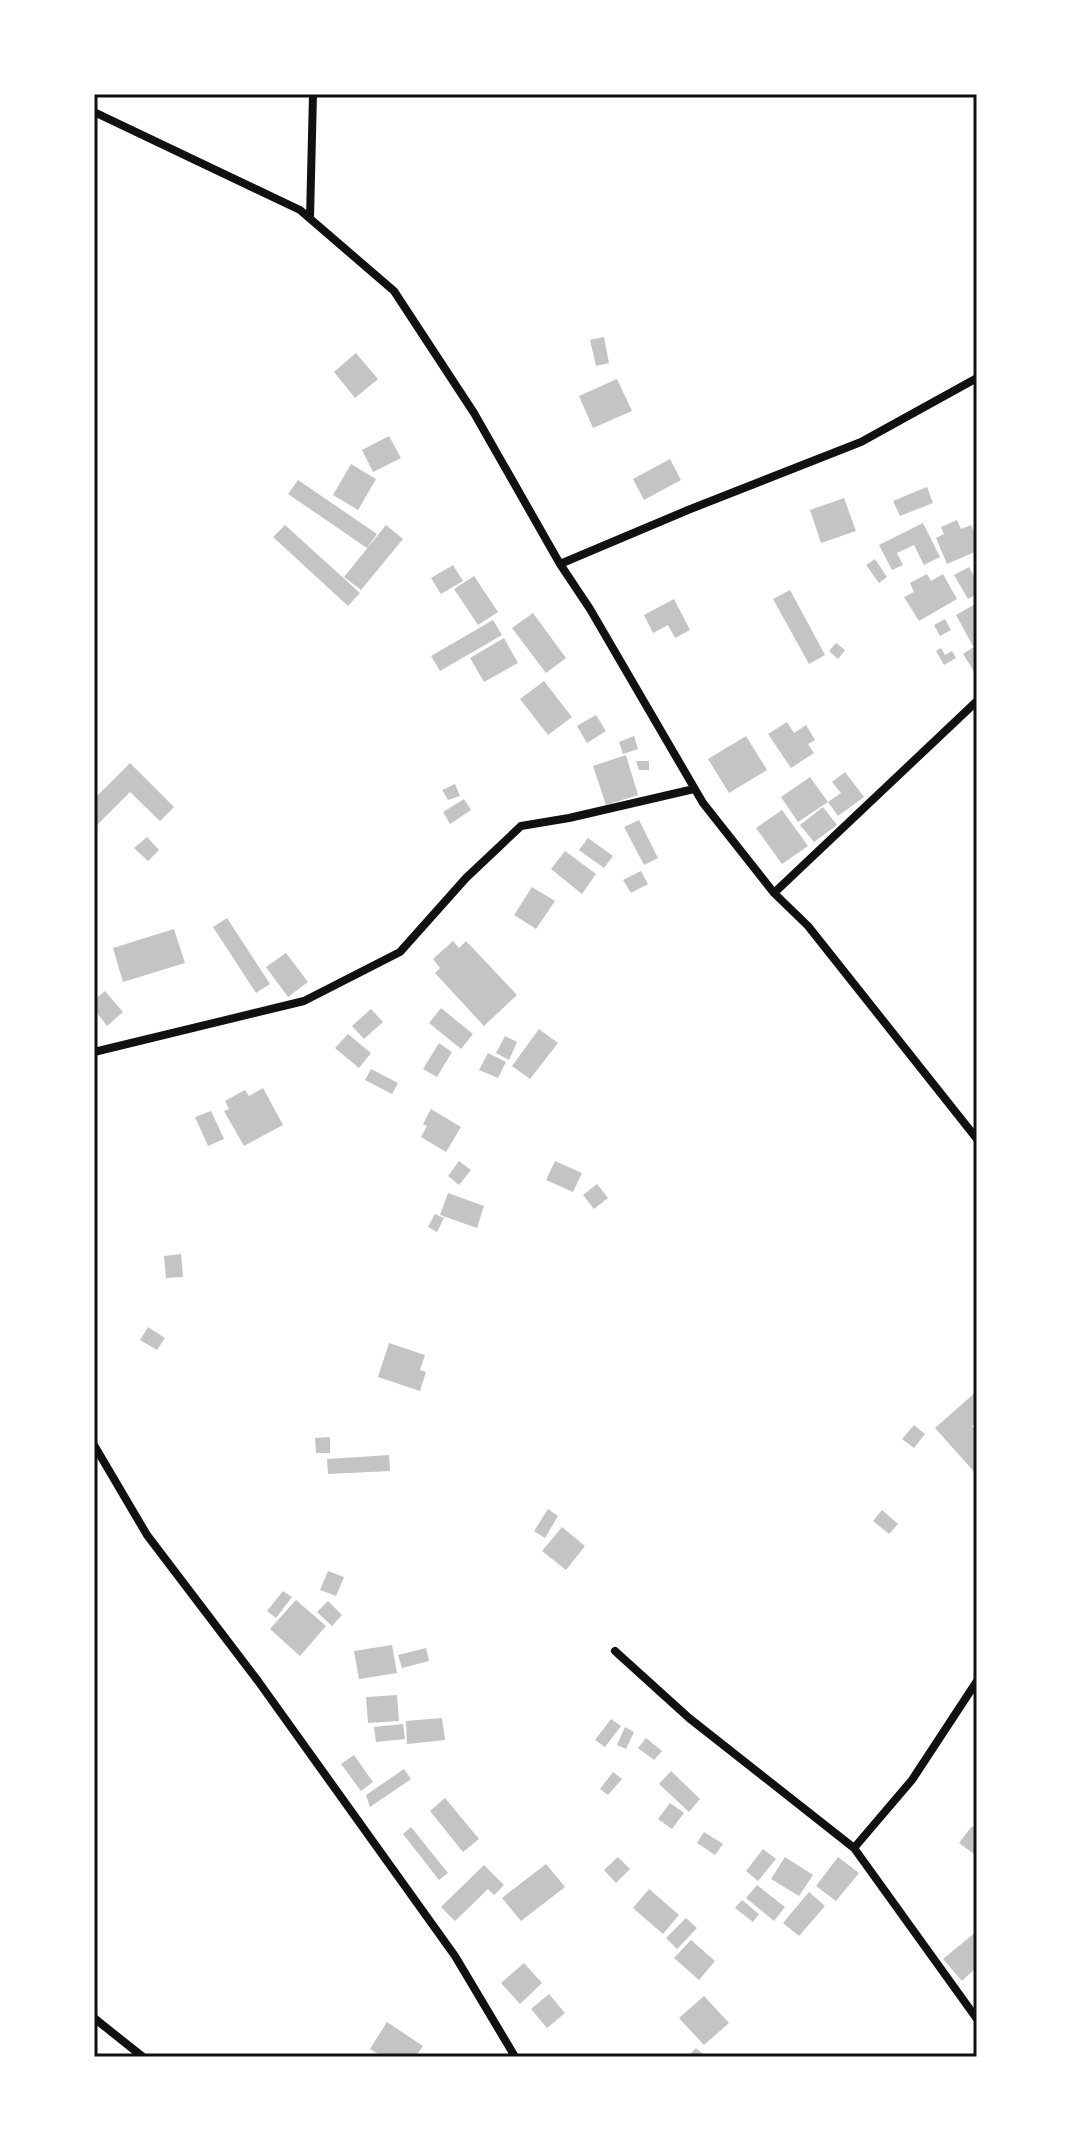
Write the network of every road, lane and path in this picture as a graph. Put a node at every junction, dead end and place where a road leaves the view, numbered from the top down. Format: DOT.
graph roads {
  1 [pos="313,94"];
  2 [pos="94,112"];
  3 [pos="310,218"];
  4 [pos="977,378"];
  5 [pos="560,564"];
  6 [pos="977,701"];
  7 [pos="694,789"];
  8 [pos="774,893"];
  9 [pos="94,1052"];
  10 [pos="977,1139"];
  11 [pos="94,1445"];
  12 [pos="615,1651"];
  13 [pos="977,1681"];
  14 [pos="854,1848"];
  15 [pos="94,2018"];
  16 [pos="977,2019"];
  17 [pos="143,2057"];
  18 [pos="512,2057"];
  1 -- 3 [label="street"];
  2 -- 3 [label="street"];
  3 -- 5 [label="street"];
  4 -- 5 [label="street"];
  5 -- 7 [label="street"];
  6 -- 8 [label="street"];
  7 -- 8 [label="street"];
  7 -- 9 [label="street"];
  8 -- 10 [label="street"];
  11 -- 18 [label="street"];
  12 -- 14 [label="street"];
  13 -- 14 [label="street"];
  14 -- 16 [label="street"];
  15 -- 17 [label="street"];
}
